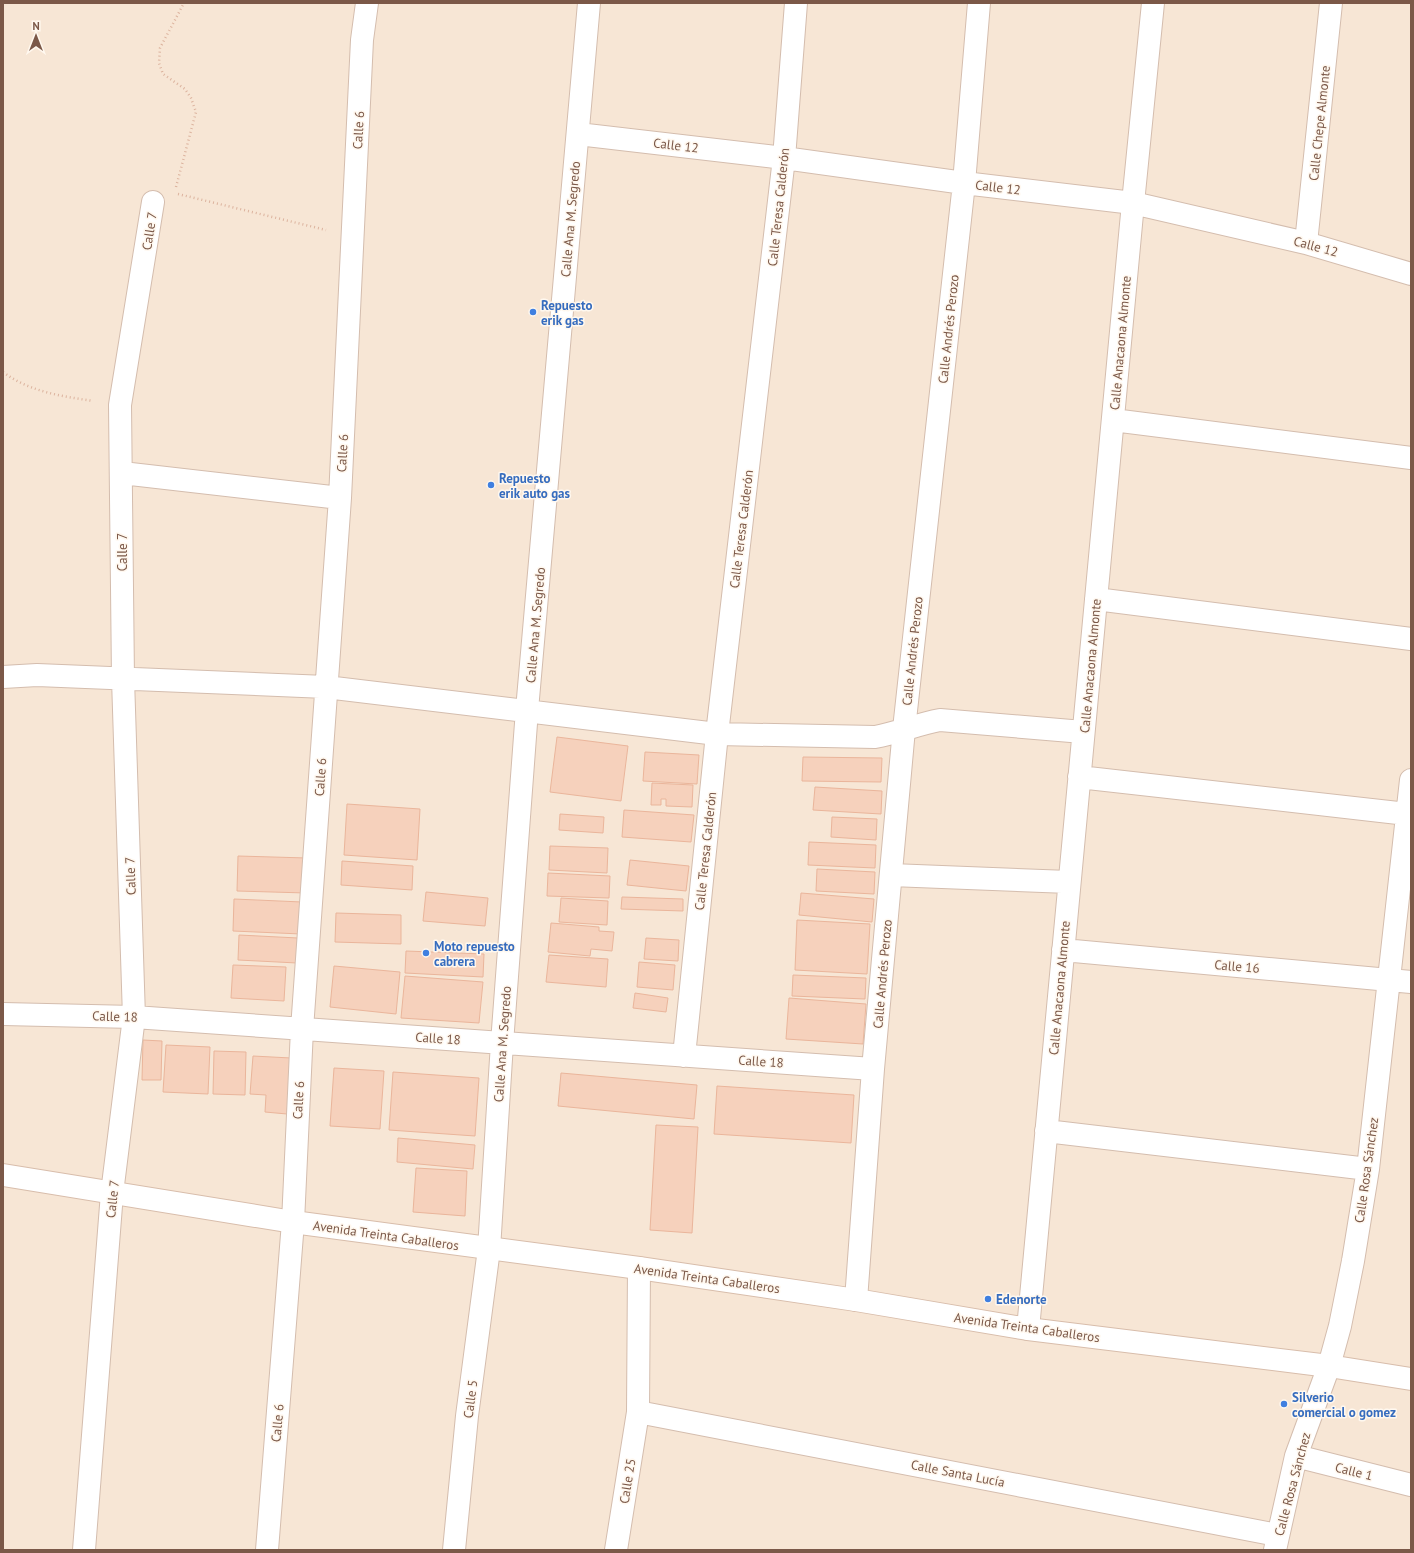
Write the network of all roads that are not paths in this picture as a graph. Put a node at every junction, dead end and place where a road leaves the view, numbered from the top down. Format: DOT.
graph roads {
  1 [pos="367,3"];
  2 [pos="589,3"];
  3 [pos="796,3"];
  4 [pos="979,3"];
  5 [pos="1153,3"];
  6 [pos="1331,3"];
  7 [pos="578,134"];
  8 [pos="784,158"];
  9 [pos="964,183"];
  10 [pos="153,202"];
  11 [pos="1132,203"];
  12 [pos="1306,243"];
  13 [pos="1411,274"];
  14 [pos="1113,420"];
  15 [pos="1411,458"];
  16 [pos="122,473"];
  17 [pos="340,498"];
  18 [pos="1096,599"];
  19 [pos="1411,639"];
  20 [pos="3,677"];
  21 [pos="123,679"];
  22 [pos="326,687"];
  23 [pos="527,710"];
  24 [pos="904,730"];
  25 [pos="1083,732"];
  26 [pos="717,734"];
  27 [pos="1079,777"];
  28 [pos="1411,780"];
  29 [pos="1407,814"];
  30 [pos="891,875"];
  31 [pos="1069,882"];
  32 [pos="1063,950"];
  33 [pos="1389,980"];
  34 [pos="1411,982"];
  35 [pos="3,1014"];
  36 [pos="134,1016"];
  37 [pos="302,1029"];
  38 [pos="502,1043"];
  39 [pos="684,1056"];
  40 [pos="873,1069"];
  41 [pos="1046,1131"];
  42 [pos="1368,1169"];
  43 [pos="3,1176"];
  44 [pos="112,1193"];
  45 [pos="293,1222"];
  46 [pos="489,1248"];
  47 [pos="639,1268"];
  48 [pos="856,1300"];
  49 [pos="1028,1329"];
  50 [pos="1329,1366"];
  51 [pos="1411,1379"];
  52 [pos="638,1412"];
  53 [pos="1296,1456"];
  54 [pos="1411,1485"];
  55 [pos="1276,1542"];
  56 [pos="84,1550"];
  57 [pos="267,1550"];
  58 [pos="454,1550"];
  59 [pos="616,1550"];
  1 -- 17 [label="street, Calle 6"];
  2 -- 7 [label="street, Calle Ana M. Segredo"];
  3 -- 8 [label="street, Calle Teresa Calderón"];
  4 -- 9 [label="street, Calle Andrés Perozo"];
  5 -- 11 [label="street, Calle Anacaona Almonte"];
  6 -- 12 [label="street, Calle Chepe Almonte"];
  7 -- 8 [label="street, Calle 12"];
  7 -- 23 [label="street, Calle Ana M. Segredo"];
  8 -- 9 [label="street, Calle 12"];
  8 -- 26 [label="street, Calle Teresa Calderón"];
  9 -- 11 [label="street, Calle 12"];
  9 -- 24 [label="street, Calle Andrés Perozo"];
  10 -- 16 [label="street, Calle 7"];
  11 -- 12 [label="street, Calle 12"];
  11 -- 14 [label="street, Calle Anacaona Almonte"];
  12 -- 13 [label="street, Calle 12"];
  14 -- 15 [label="street"];
  14 -- 18 [label="street, Calle Anacaona Almonte"];
  16 -- 17 [label="street"];
  16 -- 21 [label="street, Calle 7"];
  17 -- 22 [label="street, Calle 6"];
  18 -- 19 [label="street"];
  18 -- 25 [label="street, Calle Anacaona Almonte"];
  20 -- 21 [label="street"];
  21 -- 22 [label="street"];
  21 -- 36 [label="street, Calle 7"];
  22 -- 23 [label="street"];
  22 -- 37 [label="street, Calle 6"];
  23 -- 26 [label="street"];
  23 -- 38 [label="street, Calle Ana M. Segredo"];
  24 -- 25 [label="street"];
  24 -- 26 [label="street"];
  24 -- 30 [label="street, Calle Andrés Perozo"];
  25 -- 27 [label="street, Calle Anacaona Almonte"];
  26 -- 39 [label="street, Calle Teresa Calderón"];
  27 -- 29 [label="street"];
  27 -- 31 [label="street, Calle Anacaona Almonte"];
  28 -- 29 [label="street, Calle Rosa Sánchez"];
  29 -- 33 [label="street, Calle Rosa Sánchez"];
  30 -- 31 [label="street"];
  30 -- 40 [label="street, Calle Andrés Perozo"];
  31 -- 32 [label="street, Calle Anacaona Almonte"];
  32 -- 33 [label="street, Calle 16"];
  32 -- 41 [label="street, Calle Anacaona Almonte"];
  33 -- 34 [label="street, Calle 16"];
  33 -- 42 [label="street, Calle Rosa Sánchez"];
  35 -- 36 [label="street, Calle 18"];
  36 -- 37 [label="street, Calle 18"];
  36 -- 44 [label="street, Calle 7"];
  37 -- 38 [label="street, Calle 18"];
  37 -- 45 [label="street, Calle 6"];
  38 -- 39 [label="street, Calle 18"];
  38 -- 46 [label="street, Calle Ana M. Segredo"];
  39 -- 40 [label="street, Calle 18"];
  40 -- 48 [label="street, Calle Andrés Perozo"];
  41 -- 42 [label="street"];
  41 -- 49 [label="street, Calle Anacaona Almonte"];
  42 -- 50 [label="street, Calle Rosa Sánchez"];
  43 -- 44 [label="street, Avenida Treinta Caballeros"];
  44 -- 45 [label="street, Avenida Treinta Caballeros"];
  44 -- 56 [label="street, Calle 7"];
  45 -- 46 [label="street, Avenida Treinta Caballeros"];
  45 -- 57 [label="street, Calle 6"];
  46 -- 47 [label="street, Avenida Treinta Caballeros"];
  46 -- 58 [label="street, Calle 5"];
  47 -- 48 [label="street, Avenida Treinta Caballeros"];
  47 -- 52 [label="street, Calle 25"];
  48 -- 49 [label="street, Avenida Treinta Caballeros"];
  49 -- 50 [label="street, Avenida Treinta Caballeros"];
  50 -- 51 [label="street, Avenida Treinta Caballeros"];
  50 -- 53 [label="street, Calle Rosa Sánchez"];
  52 -- 55 [label="street, Calle Santa Lucía"];
  52 -- 59 [label="street, Calle 25"];
  53 -- 54 [label="street, Calle 1"];
  53 -- 55 [label="street, Calle Rosa Sánchez"];
}
